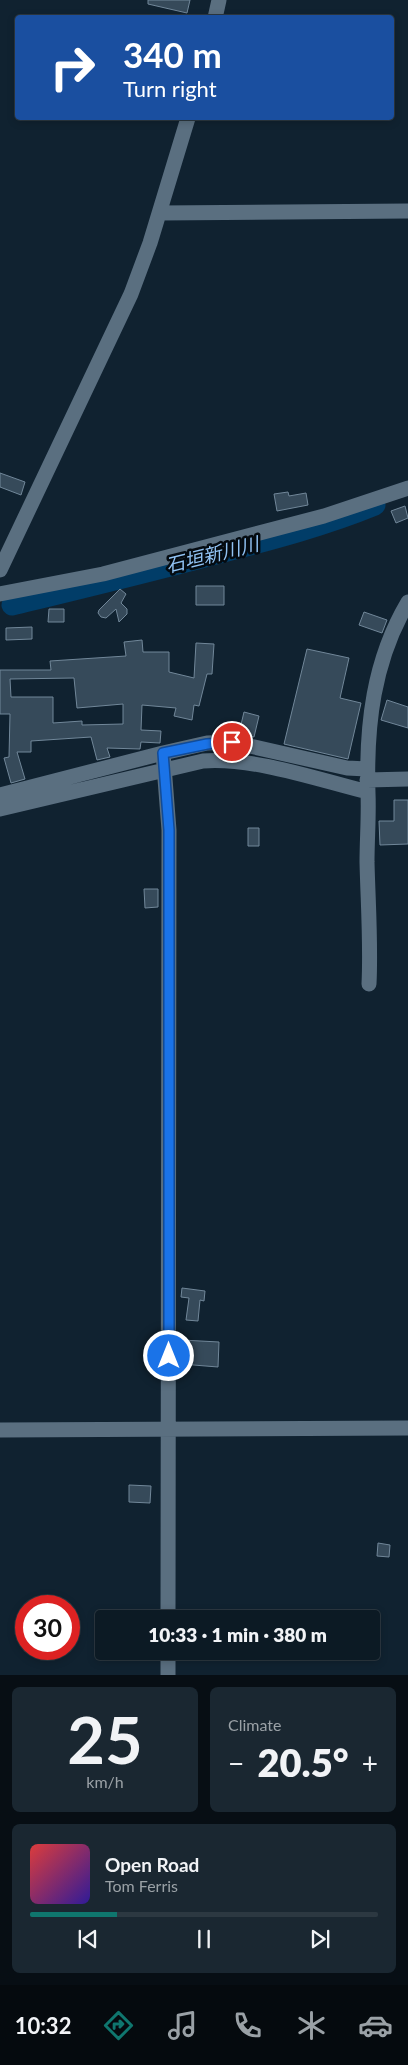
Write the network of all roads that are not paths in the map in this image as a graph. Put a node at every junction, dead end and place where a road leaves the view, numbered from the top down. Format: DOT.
graph roads {
  1 [pos="219,0"];
  2 [pos="216,15"];
  3 [pos="187,120"];
  4 [pos="408,211"];
  5 [pos="160,212"];
  6 [pos="408,488"];
  7 [pos="0,570"];
  8 [pos="0,594"];
  9 [pos="408,602"];
  10 [pos="163,753"];
  11 [pos="166,769"];
  12 [pos="408,779"];
  13 [pos="367,780"];
  14 [pos="0,795"];
  15 [pos="0,809"];
  16 [pos="369,984"];
  17 [pos="408,1428"];
  18 [pos="167,1429"];
  19 [pos="0,1430"];
  20 [pos="168,1610"];
  21 [pos="168,1660"];
  22 [pos="168,1675"];
  1 -- 2 [label="street"];
  3 -- 5 [label="street"];
  4 -- 5 [label="street"];
  5 -- 7 [label="street"];
  6 -- 8 [label="street"];
  9 -- 13 [label="street"];
  10 -- 11 [label="street"];
  10 -- 13 [label="street"];
  10 -- 14 [label="street"];
  11 -- 13 [label="street"];
  11 -- 15 [label="street"];
  11 -- 18 [label="street"];
  12 -- 13 [label="street"];
  13 -- 16 [label="street"];
  17 -- 18 [label="street"];
  18 -- 19 [label="street"];
  18 -- 20 [label="street"];
  21 -- 22 [label="street"];
}
